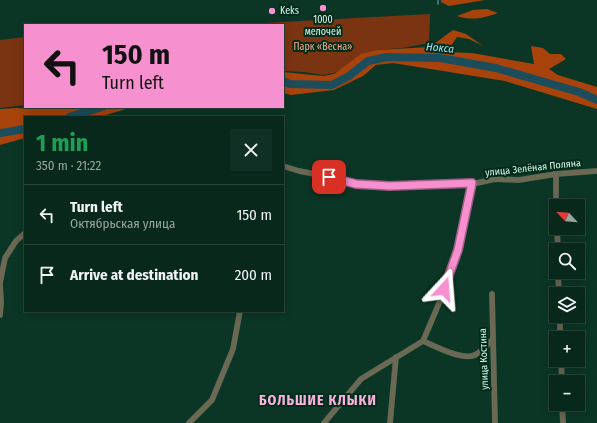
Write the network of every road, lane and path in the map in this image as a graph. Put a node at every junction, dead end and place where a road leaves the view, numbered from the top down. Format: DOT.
graph roads {
  1 [pos="284,166"];
  2 [pos="597,170"];
  3 [pos="556,174"];
  4 [pos="472,183"];
  5 [pos="556,199"];
  6 [pos="24,234"];
  7 [pos="0,283"];
  8 [pos="492,294"];
  9 [pos="240,312"];
  10 [pos="0,315"];
  11 [pos="492,340"];
  12 [pos="423,341"];
  13 [pos="396,357"];
  14 [pos="562,411"];
  15 [pos="189,423"];
  16 [pos="324,423"];
  17 [pos="390,423"];
  18 [pos="495,423"];
  19 [pos="563,423"];
  1 -- 4 [label="street, улица Зелёная Поляна"];
  2 -- 3 [label="street, улица Зелёная Поляна"];
  3 -- 4 [label="street, улица Зелёная Поляна"];
  3 -- 5 [label="street"];
  4 -- 12 [label="street"];
  6 -- 7 [label="street"];
  7 -- 10 [label="street"];
  8 -- 11 [label="street, улица Костина"];
  9 -- 15 [label="street"];
  11 -- 12 [label="street"];
  11 -- 18 [label="street, улица Костина"];
  12 -- 13 [label="street"];
  13 -- 16 [label="street"];
  13 -- 17 [label="street"];
  14 -- 19 [label="street"];
}
